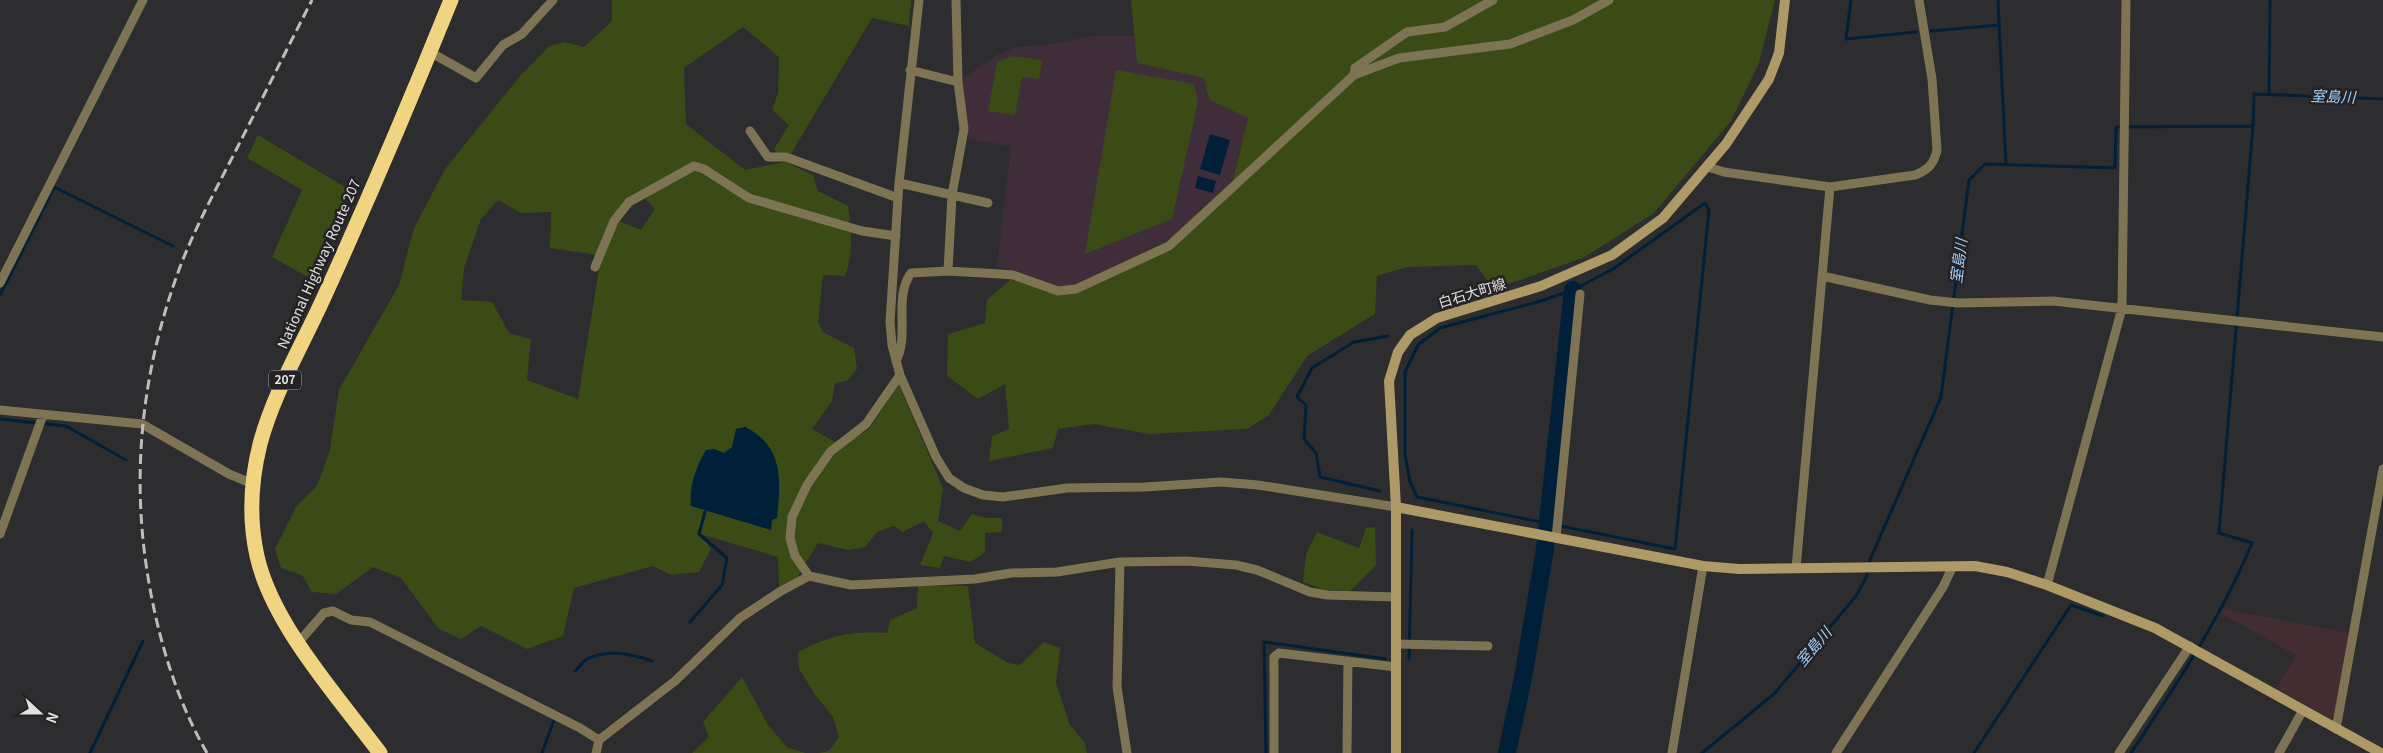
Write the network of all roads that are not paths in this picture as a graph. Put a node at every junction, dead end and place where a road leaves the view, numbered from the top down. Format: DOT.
graph roads {
  1 [pos="143,0"];
  2 [pos="451,0"];
  3 [pos="553,0"];
  4 [pos="919,0"];
  5 [pos="956,0"];
  6 [pos="1493,0"];
  7 [pos="1609,0"];
  8 [pos="1785,0"];
  9 [pos="1918,0"];
  10 [pos="2126,0"];
  11 [pos="430,52"];
  12 [pos="910,70"];
  13 [pos="1354,75"];
  14 [pos="958,82"];
  15 [pos="750,131"];
  16 [pos="1708,167"];
  17 [pos="899,183"];
  18 [pos="1830,187"];
  19 [pos="952,195"];
  20 [pos="898,198"];
  21 [pos="988,203"];
  22 [pos="896,236"];
  23 [pos="595,267"];
  24 [pos="948,271"];
  25 [pos="1822,276"];
  26 [pos="0,283"];
  27 [pos="1580,294"];
  28 [pos="2122,308"];
  29 [pos="2383,337"];
  30 [pos="896,361"];
  31 [pos="900,375"];
  32 [pos="0,410"];
  33 [pos="42,421"];
  34 [pos="2383,469"];
  35 [pos="253,484"];
  36 [pos="1396,508"];
  37 [pos="1557,530"];
  38 [pos="0,534"];
  39 [pos="1120,562"];
  40 [pos="1704,566"];
  41 [pos="1953,566"];
  42 [pos="1796,568"];
  43 [pos="808,576"];
  44 [pos="2047,585"];
  45 [pos="1396,596"];
  46 [pos="298,643"];
  47 [pos="1405,644"];
  48 [pos="1488,646"];
  49 [pos="2195,649"];
  50 [pos="1348,661"];
  51 [pos="1396,667"];
  52 [pos="2303,710"];
  53 [pos="2336,728"];
  54 [pos="599,740"];
  55 [pos="380,753"];
  56 [pos="596,753"];
  57 [pos="1127,753"];
  58 [pos="1274,753"];
  59 [pos="1347,753"];
  60 [pos="1396,753"];
  61 [pos="1672,753"];
  62 [pos="1836,753"];
  63 [pos="2119,753"];
  64 [pos="2279,753"];
  65 [pos="2381,753"];
  1 -- 26 [label="street"];
  2 -- 11 [label="highway, National Highway Route 207 / 207"];
  3 -- 11 [label="street"];
  4 -- 12 [label="street"];
  5 -- 14 [label="street"];
  6 -- 13 [label="street"];
  7 -- 13 [label="street"];
  8 -- 16 [label="street, 白石大町線"];
  9 -- 18 [label="street"];
  10 -- 28 [label="street"];
  11 -- 35 [label="highway, National Highway Route 207 / 207"];
  12 -- 14 [label="street"];
  12 -- 17 [label="street"];
  13 -- 24 [label="street"];
  14 -- 19 [label="street"];
  15 -- 20 [label="street"];
  16 -- 18 [label="street"];
  16 -- 36 [label="street, 白石大町線"];
  17 -- 19 [label="street"];
  17 -- 20 [label="street"];
  18 -- 25 [label="street"];
  19 -- 21 [label="street"];
  19 -- 24 [label="street"];
  20 -- 22 [label="street"];
  22 -- 23 [label="street"];
  22 -- 30 [label="street"];
  24 -- 30 [label="street"];
  25 -- 28 [label="street"];
  25 -- 42 [label="street"];
  27 -- 37 [label="street"];
  28 -- 29 [label="street"];
  28 -- 44 [label="street"];
  30 -- 31 [label="street"];
  31 -- 36 [label="street"];
  31 -- 43 [label="street"];
  32 -- 33 [label="street"];
  33 -- 35 [label="street"];
  33 -- 38 [label="street"];
  34 -- 53 [label="street"];
  35 -- 46 [label="highway, National Highway Route 207 / 207"];
  36 -- 37 [label="street"];
  36 -- 45 [label="street, 白石大町線"];
  37 -- 40 [label="street"];
  39 -- 43 [label="street"];
  39 -- 45 [label="street"];
  39 -- 57 [label="street"];
  40 -- 42 [label="street"];
  40 -- 61 [label="street"];
  41 -- 42 [label="street"];
  41 -- 44 [label="street"];
  41 -- 62 [label="street"];
  43 -- 54 [label="street"];
  44 -- 49 [label="street"];
  45 -- 47 [label="street, 白石大町線"];
  46 -- 54 [label="street"];
  46 -- 55 [label="highway, National Highway Route 207 / 207"];
  47 -- 48 [label="street"];
  47 -- 51 [label="street, 白石大町線"];
  49 -- 52 [label="street"];
  49 -- 63 [label="street"];
  50 -- 51 [label="street"];
  50 -- 58 [label="street"];
  50 -- 59 [label="street"];
  51 -- 60 [label="street, 白石大町線"];
  52 -- 53 [label="street"];
  52 -- 64 [label="street"];
  53 -- 65 [label="street"];
  54 -- 56 [label="street"];
}
